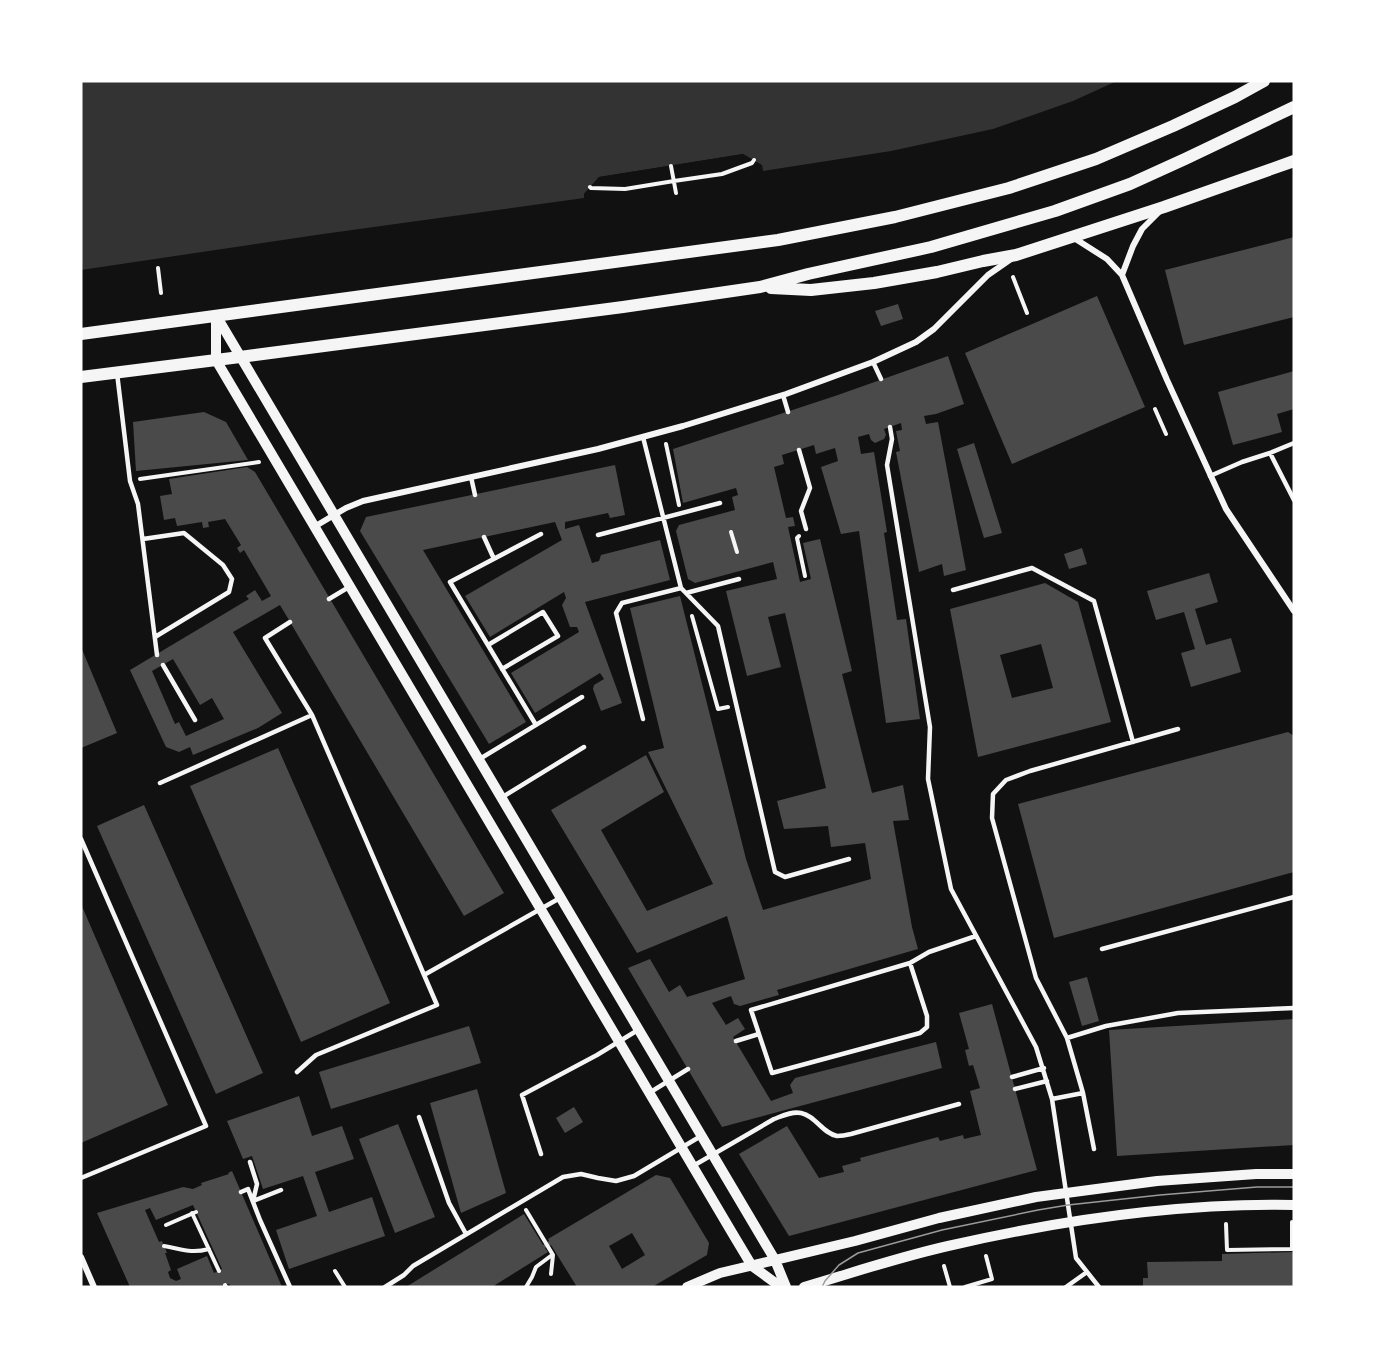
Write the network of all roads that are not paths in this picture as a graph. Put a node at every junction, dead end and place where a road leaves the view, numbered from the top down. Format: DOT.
graph roads {
  1 [pos="1264,81"];
  2 [pos="1294,107"];
  3 [pos="1294,161"];
  4 [pos="1164,207"];
  5 [pos="1072,237"];
  6 [pos="1016,255"];
  7 [pos="1122,275"];
  8 [pos="760,287"];
  9 [pos="216,316"];
  10 [pos="81,334"];
  11 [pos="240,357"];
  12 [pos="216,360"];
  13 [pos="873,362"];
  14 [pos="117,373"];
  15 [pos="81,377"];
  16 [pos="881,380"];
  17 [pos="783,395"];
  18 [pos="788,412"];
  19 [pos="890,427"];
  20 [pos="643,437"];
  21 [pos="1294,443"];
  22 [pos="799,450"];
  23 [pos="1270,453"];
  24 [pos="1210,476"];
  25 [pos="471,477"];
  26 [pos="475,495"];
  27 [pos="1294,500"];
  28 [pos="720,503"];
  29 [pos="334,515"];
  30 [pos="663,519"];
  31 [pos="314,527"];
  32 [pos="806,529"];
  33 [pos="542,534"];
  34 [pos="598,535"];
  35 [pos="484,537"];
  36 [pos="143,538"];
  37 [pos="494,559"];
  38 [pos="739,579"];
  39 [pos="350,587"];
  40 [pos="681,588"];
  41 [pos="953,590"];
  42 [pos="686,592"];
  43 [pos="329,599"];
  44 [pos="1294,611"];
  45 [pos="290,622"];
  46 [pos="155,637"];
  47 [pos="488,645"];
  48 [pos="157,655"];
  49 [pos="163,665"];
  50 [pos="502,669"];
  51 [pos="582,697"];
  52 [pos="312,715"];
  53 [pos="643,719"];
  54 [pos="195,720"];
  55 [pos="536,725"];
  56 [pos="1178,729"];
  57 [pos="1133,742"];
  58 [pos="584,747"];
  59 [pos="478,760"];
  60 [pos="160,783"];
  61 [pos="501,798"];
  62 [pos="81,839"];
  63 [pos="849,859"];
  64 [pos="1294,897"];
  65 [pos="560,898"];
  66 [pos="540,910"];
  67 [pos="976,936"];
  68 [pos="1102,949"];
  69 [pos="910,963"];
  70 [pos="424,975"];
  71 [pos="1294,1008"];
  72 [pos="638,1030"];
  73 [pos="759,1034"];
  74 [pos="1067,1038"];
  75 [pos="619,1041"];
  76 [pos="736,1041"];
  77 [pos="1044,1068"];
  78 [pos="688,1069"];
  79 [pos="297,1072"];
  80 [pos="1012,1077"];
  81 [pos="668,1081"];
  82 [pos="1047,1081"];
  83 [pos="1015,1089"];
  84 [pos="649,1093"];
  85 [pos="1083,1093"];
  86 [pos="1052,1099"];
  87 [pos="959,1104"];
  88 [pos="418,1118"];
  89 [pos="701,1136"];
  90 [pos="681,1148"];
  91 [pos="1094,1149"];
  92 [pos="541,1154"];
  93 [pos="712,1155"];
  94 [pos="250,1162"];
  95 [pos="692,1166"];
  96 [pos="1294,1174"];
  97 [pos="81,1178"];
  98 [pos="281,1190"];
  99 [pos="241,1192"];
  100 [pos="1066,1193"];
  101 [pos="253,1201"];
  102 [pos="1294,1205"];
  103 [pos="1071,1221"];
  104 [pos="466,1234"];
  105 [pos="81,1257"];
  106 [pos="775,1260"];
  107 [pos="752,1266"];
  108 [pos="83,1269"];
  109 [pos="1087,1272"];
  110 [pos="94,1287"];
  111 [pos="290,1287"];
  112 [pos="385,1287"];
  113 [pos="687,1287"];
  114 [pos="781,1287"];
  115 [pos="786,1287"];
  116 [pos="804,1287"];
  117 [pos="1066,1287"];
  118 [pos="1099,1287"];
  1 -- 9 [label="main road"];
  2 -- 8 [label="main road"];
  3 -- 4 [label="main road"];
  4 -- 5 [label="main road"];
  4 -- 7 [label="street"];
  5 -- 6 [label="main road"];
  5 -- 7 [label="street"];
  6 -- 8 [label="main road"];
  6 -- 13 [label="street"];
  7 -- 24 [label="street"];
  8 -- 11 [label="main road"];
  9 -- 10 [label="main road"];
  9 -- 11 [label="street"];
  9 -- 12 [label="street"];
  11 -- 12 [label="main road"];
  11 -- 29 [label="street"];
  12 -- 14 [label="main road"];
  12 -- 31 [label="street"];
  13 -- 16 [label="lane"];
  13 -- 17 [label="street"];
  14 -- 15 [label="main road"];
  14 -- 36 [label="lane"];
  17 -- 18 [label="lane"];
  17 -- 20 [label="street"];
  19 -- 67 [label="lane"];
  20 -- 25 [label="street"];
  20 -- 30 [label="lane"];
  21 -- 23 [label="lane"];
  22 -- 32 [label="lane"];
  23 -- 24 [label="lane"];
  23 -- 27 [label="lane"];
  24 -- 44 [label="street"];
  25 -- 26 [label="lane"];
  25 -- 29 [label="street"];
  28 -- 30 [label="lane"];
  29 -- 31 [label="street"];
  29 -- 59 [label="street"];
  30 -- 34 [label="lane"];
  30 -- 40 [label="lane"];
  31 -- 39 [label="street"];
  33 -- 37 [label="lane"];
  35 -- 37 [label="lane"];
  36 -- 46 [label="lane"];
  36 -- 46 [label="lane"];
  37 -- 47 [label="lane"];
  38 -- 42 [label="lane"];
  39 -- 43 [label="lane"];
  39 -- 66 [label="street"];
  40 -- 42 [label="lane"];
  40 -- 53 [label="lane"];
  41 -- 57 [label="lane"];
  42 -- 63 [label="lane"];
  45 -- 52 [label="lane"];
  46 -- 48 [label="lane"];
  47 -- 50 [label="lane"];
  47 -- 50 [label="lane"];
  49 -- 54 [label="lane"];
  50 -- 55 [label="lane"];
  51 -- 55 [label="lane"];
  52 -- 60 [label="lane"];
  52 -- 70 [label="lane"];
  55 -- 59 [label="lane"];
  56 -- 57 [label="lane"];
  57 -- 74 [label="lane"];
  58 -- 61 [label="lane"];
  59 -- 61 [label="street"];
  61 -- 65 [label="street"];
  62 -- 97 [label="lane"];
  64 -- 68 [label="lane"];
  65 -- 66 [label="lane"];
  65 -- 72 [label="street"];
  66 -- 70 [label="lane"];
  66 -- 75 [label="street"];
  67 -- 69 [label="lane"];
  67 -- 77 [label="lane"];
  69 -- 73 [label="lane"];
  69 -- 73 [label="lane"];
  70 -- 79 [label="lane"];
  71 -- 74 [label="lane"];
  72 -- 75 [label="lane"];
  72 -- 81 [label="street"];
  73 -- 76 [label="lane"];
  74 -- 85 [label="lane"];
  75 -- 84 [label="street"];
  75 -- 92 [label="lane"];
  77 -- 80 [label="lane"];
  77 -- 82 [label="lane"];
  78 -- 81 [label="lane"];
  81 -- 84 [label="lane"];
  81 -- 89 [label="street"];
  82 -- 83 [label="lane"];
  82 -- 86 [label="lane"];
  84 -- 90 [label="street"];
  85 -- 86 [label="lane"];
  85 -- 91 [label="lane"];
  86 -- 100 [label="lane"];
  87 -- 93 [label="lane"];
  88 -- 104 [label="lane"];
  89 -- 90 [label="lane"];
  89 -- 93 [label="street"];
  90 -- 95 [label="street"];
  90 -- 104 [label="lane"];
  93 -- 95 [label="lane"];
  93 -- 106 [label="street"];
  94 -- 101 [label="lane"];
  95 -- 107 [label="street"];
  96 -- 100 [label="street"];
  98 -- 101 [label="lane"];
  99 -- 101 [label="lane"];
  100 -- 103 [label="lane"];
  100 -- 106 [label="street"];
  101 -- 111 [label="lane"];
  102 -- 103 [label="street"];
  103 -- 109 [label="lane"];
  103 -- 116 [label="street"];
  104 -- 112 [label="lane"];
  105 -- 108 [label="street"];
  106 -- 107 [label="street"];
  106 -- 115 [label="street"];
  107 -- 113 [label="street"];
  107 -- 114 [label="street"];
  108 -- 110 [label="street"];
  109 -- 117 [label="lane"];
  109 -- 118 [label="lane"];
}
